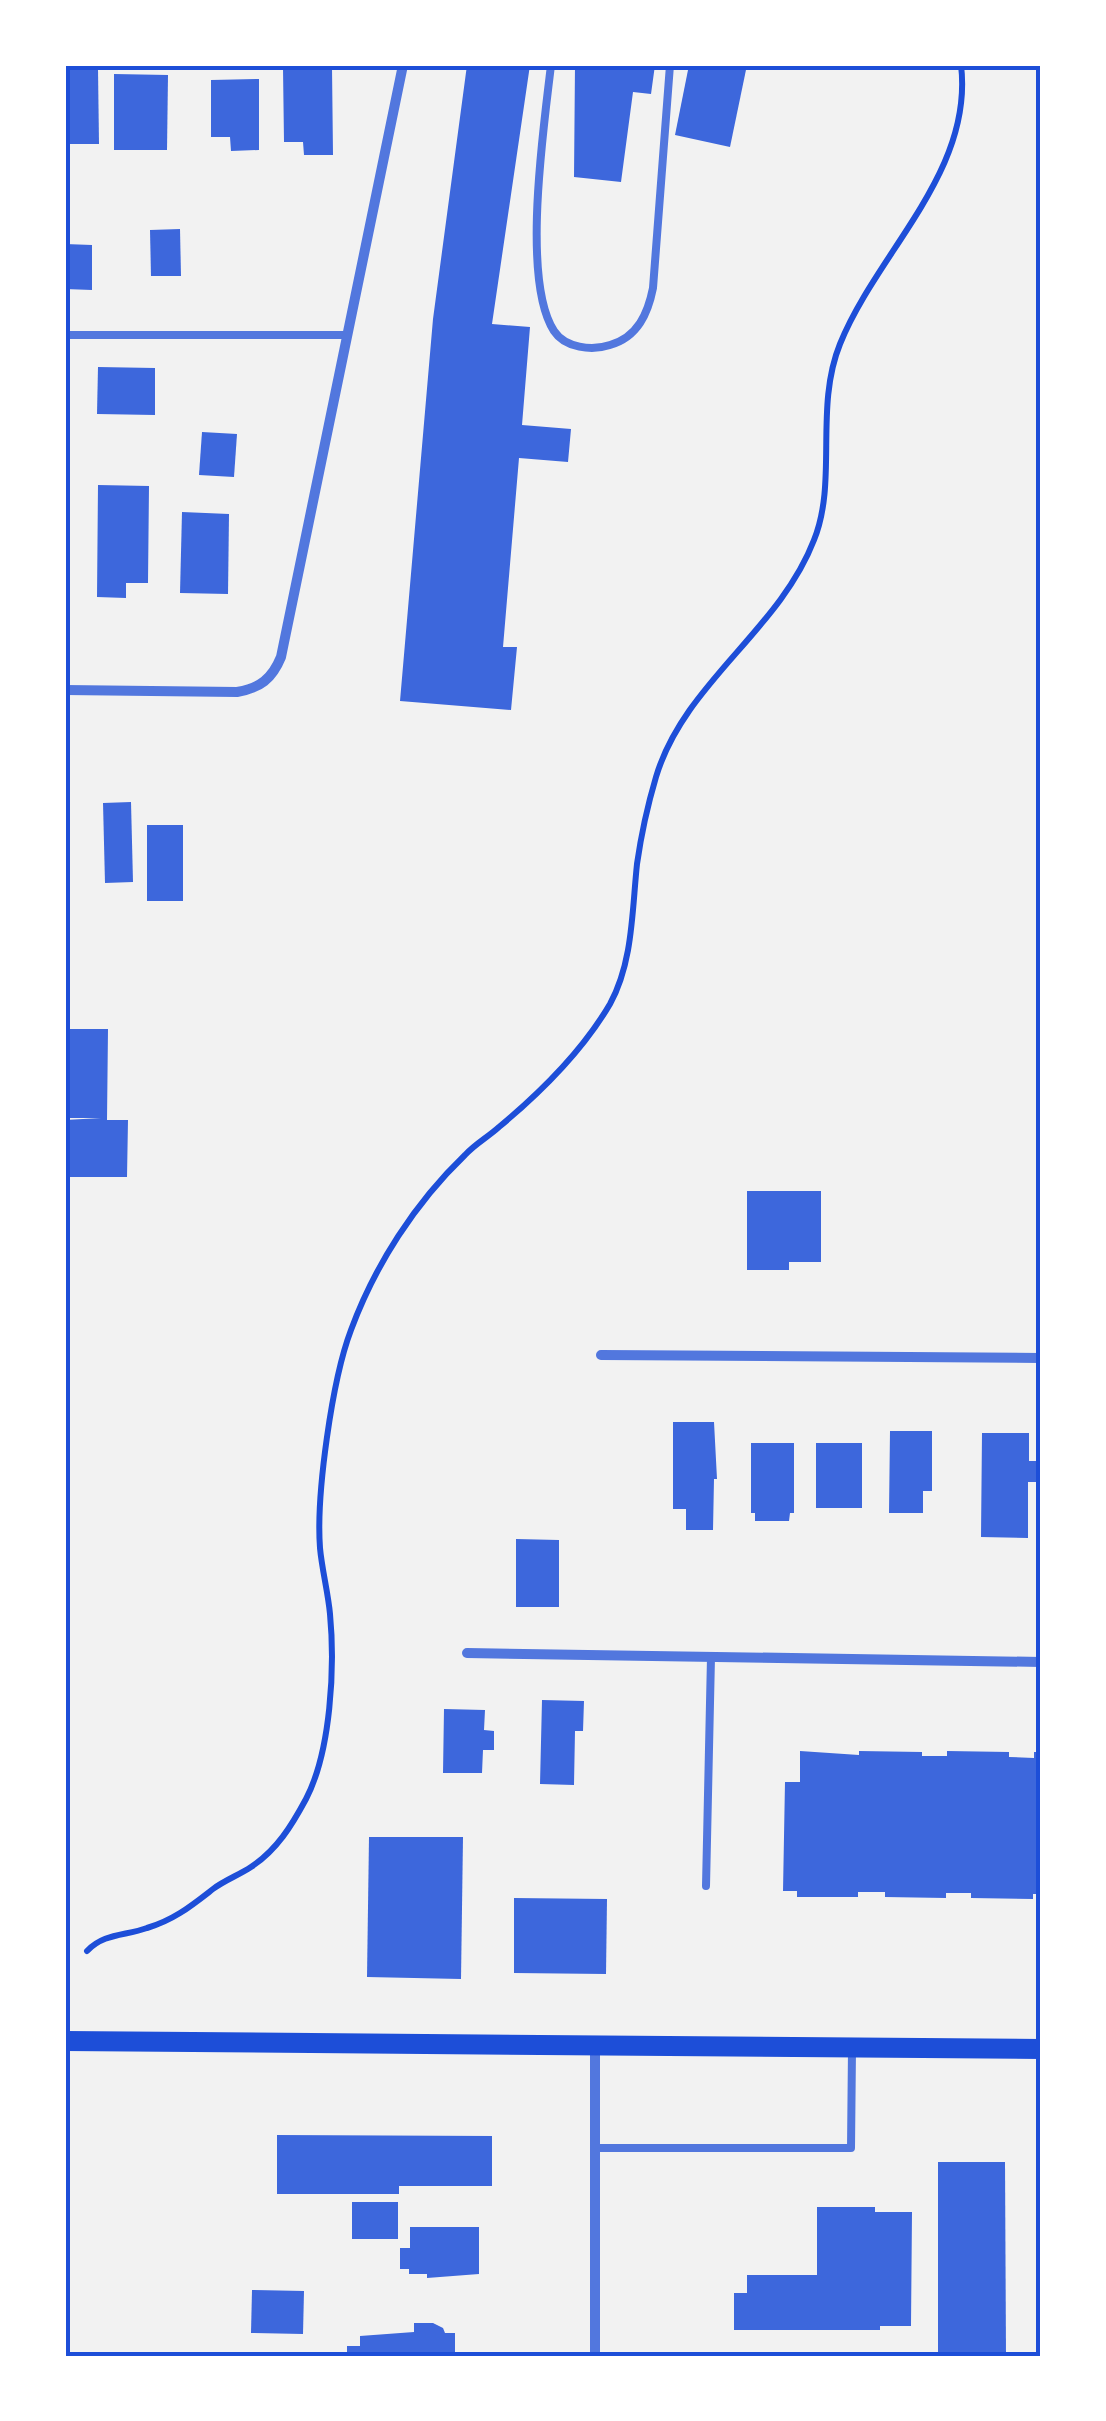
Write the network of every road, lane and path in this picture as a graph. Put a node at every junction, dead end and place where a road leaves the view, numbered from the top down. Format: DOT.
graph roads {
  1 [pos="403,65"];
  2 [pos="551,65"];
  3 [pos="670,65"];
  4 [pos="961,65"];
  5 [pos="65,335"];
  6 [pos="347,336"];
  7 [pos="65,690"];
  8 [pos="602,1355"];
  9 [pos="1041,1358"];
  10 [pos="467,1653"];
  11 [pos="711,1657"];
  12 [pos="1041,1662"];
  13 [pos="706,1886"];
  14 [pos="88,1952"];
  15 [pos="65,2041"];
  16 [pos="595,2046"];
  17 [pos="852,2048"];
  18 [pos="1041,2049"];
  19 [pos="595,2148"];
  20 [pos="596,2356"];
  1 -- 6 [label="street"];
  2 -- 3 [label="lane"];
  4 -- 14 [label="path"];
  5 -- 6 [label="lane"];
  6 -- 7 [label="street"];
  8 -- 9 [label="street"];
  10 -- 11 [label="street"];
  11 -- 12 [label="street"];
  11 -- 13 [label="lane"];
  15 -- 16 [label="main road"];
  16 -- 17 [label="main road"];
  16 -- 19 [label="street"];
  17 -- 18 [label="main road"];
  17 -- 19 [label="lane"];
  19 -- 20 [label="street"];
}
